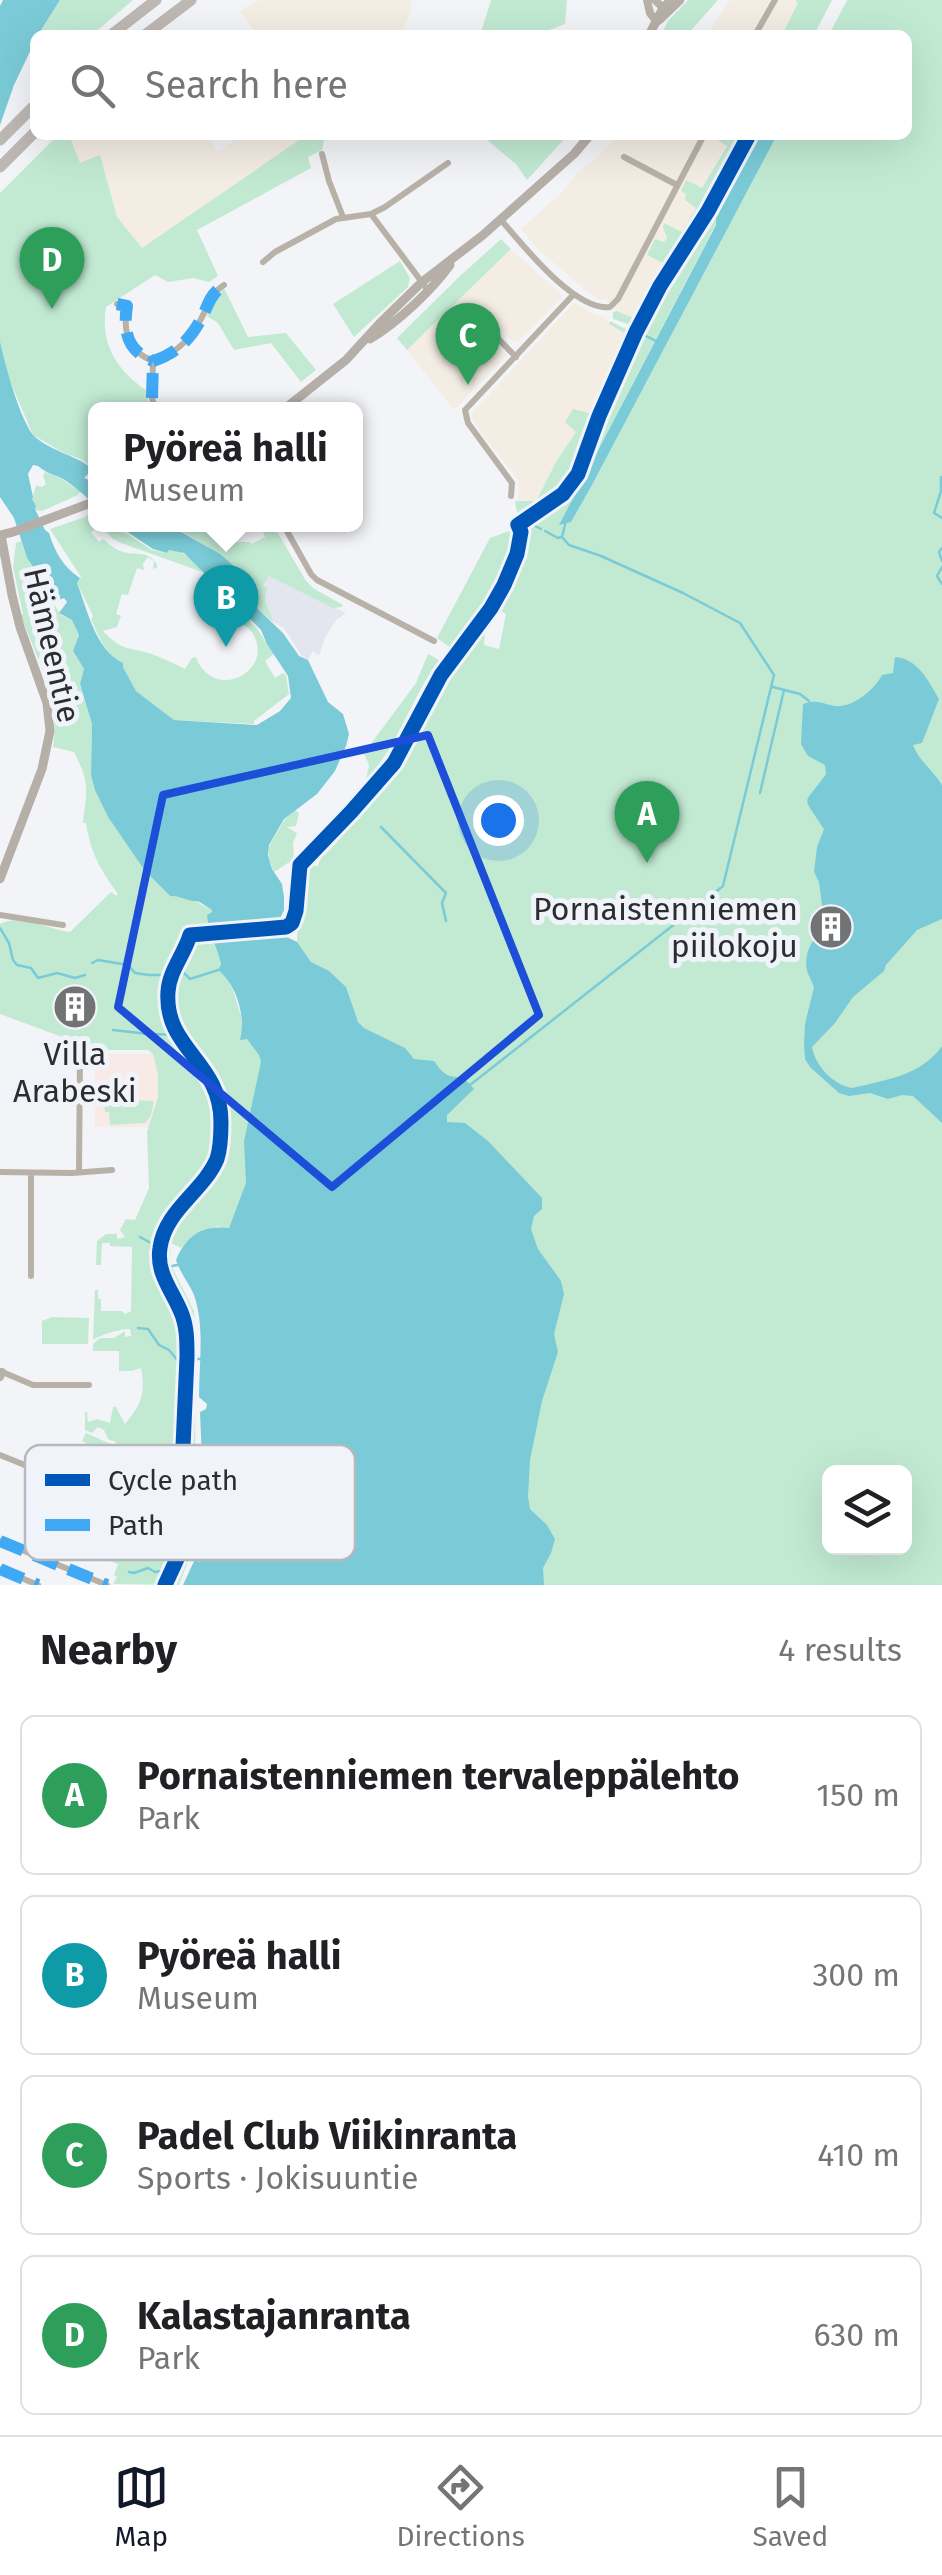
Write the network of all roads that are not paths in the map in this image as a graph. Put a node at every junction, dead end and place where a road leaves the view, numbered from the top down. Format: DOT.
graph roads {
  1 [pos="156,0"];
  2 [pos="192,0"];
  3 [pos="647,0"];
  4 [pos="680,0"];
  5 [pos="776,0"];
  6 [pos="663,3"];
  7 [pos="657,22"];
  8 [pos="117,30"];
  9 [pos="152,30"];
  10 [pos="652,30"];
  11 [pos="759,30"];
  12 [pos="30,110"];
  13 [pos="3,137"];
  14 [pos="30,137"];
  15 [pos="586,140"];
  16 [pos="701,140"];
  17 [pos="322,154"];
  18 [pos="624,157"];
  19 [pos="448,164"];
  20 [pos="1,166"];
  21 [pos="678,185"];
  22 [pos="371,214"];
  23 [pos="343,216"];
  24 [pos="501,220"];
  25 [pos="263,262"];
  26 [pos="224,285"];
  27 [pos="425,286"];
  28 [pos="574,294"];
  29 [pos="118,304"];
  30 [pos="479,319"];
  31 [pos="516,356"];
  32 [pos="154,361"];
  33 [pos="153,402"];
  34 [pos="294,402"];
  35 [pos="511,496"];
  36 [pos="88,504"];
  37 [pos="288,532"];
  38 [pos="0,535"];
  39 [pos="434,641"];
  40 [pos="3,860"];
  41 [pos="0,879"];
  42 [pos="0,914"];
  43 [pos="63,925"];
  44 [pos="80,1051"];
  45 [pos="112,1170"];
  46 [pos="0,1172"];
  47 [pos="79,1172"];
  48 [pos="31,1173"];
  49 [pos="31,1276"];
  50 [pos="1,1373"];
  51 [pos="89,1385"];
  52 [pos="0,1455"];
  53 [pos="25,1465"];
  54 [pos="0,1540"];
  55 [pos="25,1551"];
  56 [pos="48,1560"];
  57 [pos="0,1569"];
  58 [pos="38,1585"];
  59 [pos="107,1585"];
  1 -- 8 [label="highway"];
  2 -- 9 [label="highway"];
  3 -- 7 [label="street"];
  4 -- 7 [label="main road"];
  5 -- 11 [label="street"];
  6 -- 7 [label="main road"];
  7 -- 10 [label="main road"];
  12 -- 13 [label="highway"];
  14 -- 20 [label="highway"];
  15 -- 24 [label="main road"];
  16 -- 21 [label="street"];
  17 -- 23 [label="street"];
  18 -- 21 [label="street"];
  19 -- 22 [label="street"];
  21 -- 28 [label="street"];
  22 -- 23 [label="street"];
  22 -- 27 [label="street"];
  23 -- 25 [label="street"];
  24 -- 27 [label="main road"];
  24 -- 28 [label="street"];
  26 -- 32 [label="street"];
  27 -- 34 [label="main road"];
  28 -- 31 [label="street"];
  29 -- 32 [label="street"];
  30 -- 31 [label="street"];
  31 -- 35 [label="street"];
  32 -- 33 [label="street"];
  36 -- 38 [label="main road"];
  37 -- 39 [label="street"];
  38 -- 40 [label="main road, Hämeentie"];
  40 -- 41 [label="main road, Hämeentie"];
  42 -- 43 [label="street"];
  44 -- 47 [label="street"];
  45 -- 47 [label="street"];
  46 -- 48 [label="street"];
  47 -- 48 [label="street"];
  48 -- 49 [label="street"];
  50 -- 51 [label="street"];
  52 -- 53 [label="street"];
  54 -- 55 [label="street"];
  56 -- 59 [label="street"];
  57 -- 58 [label="street"];
}
